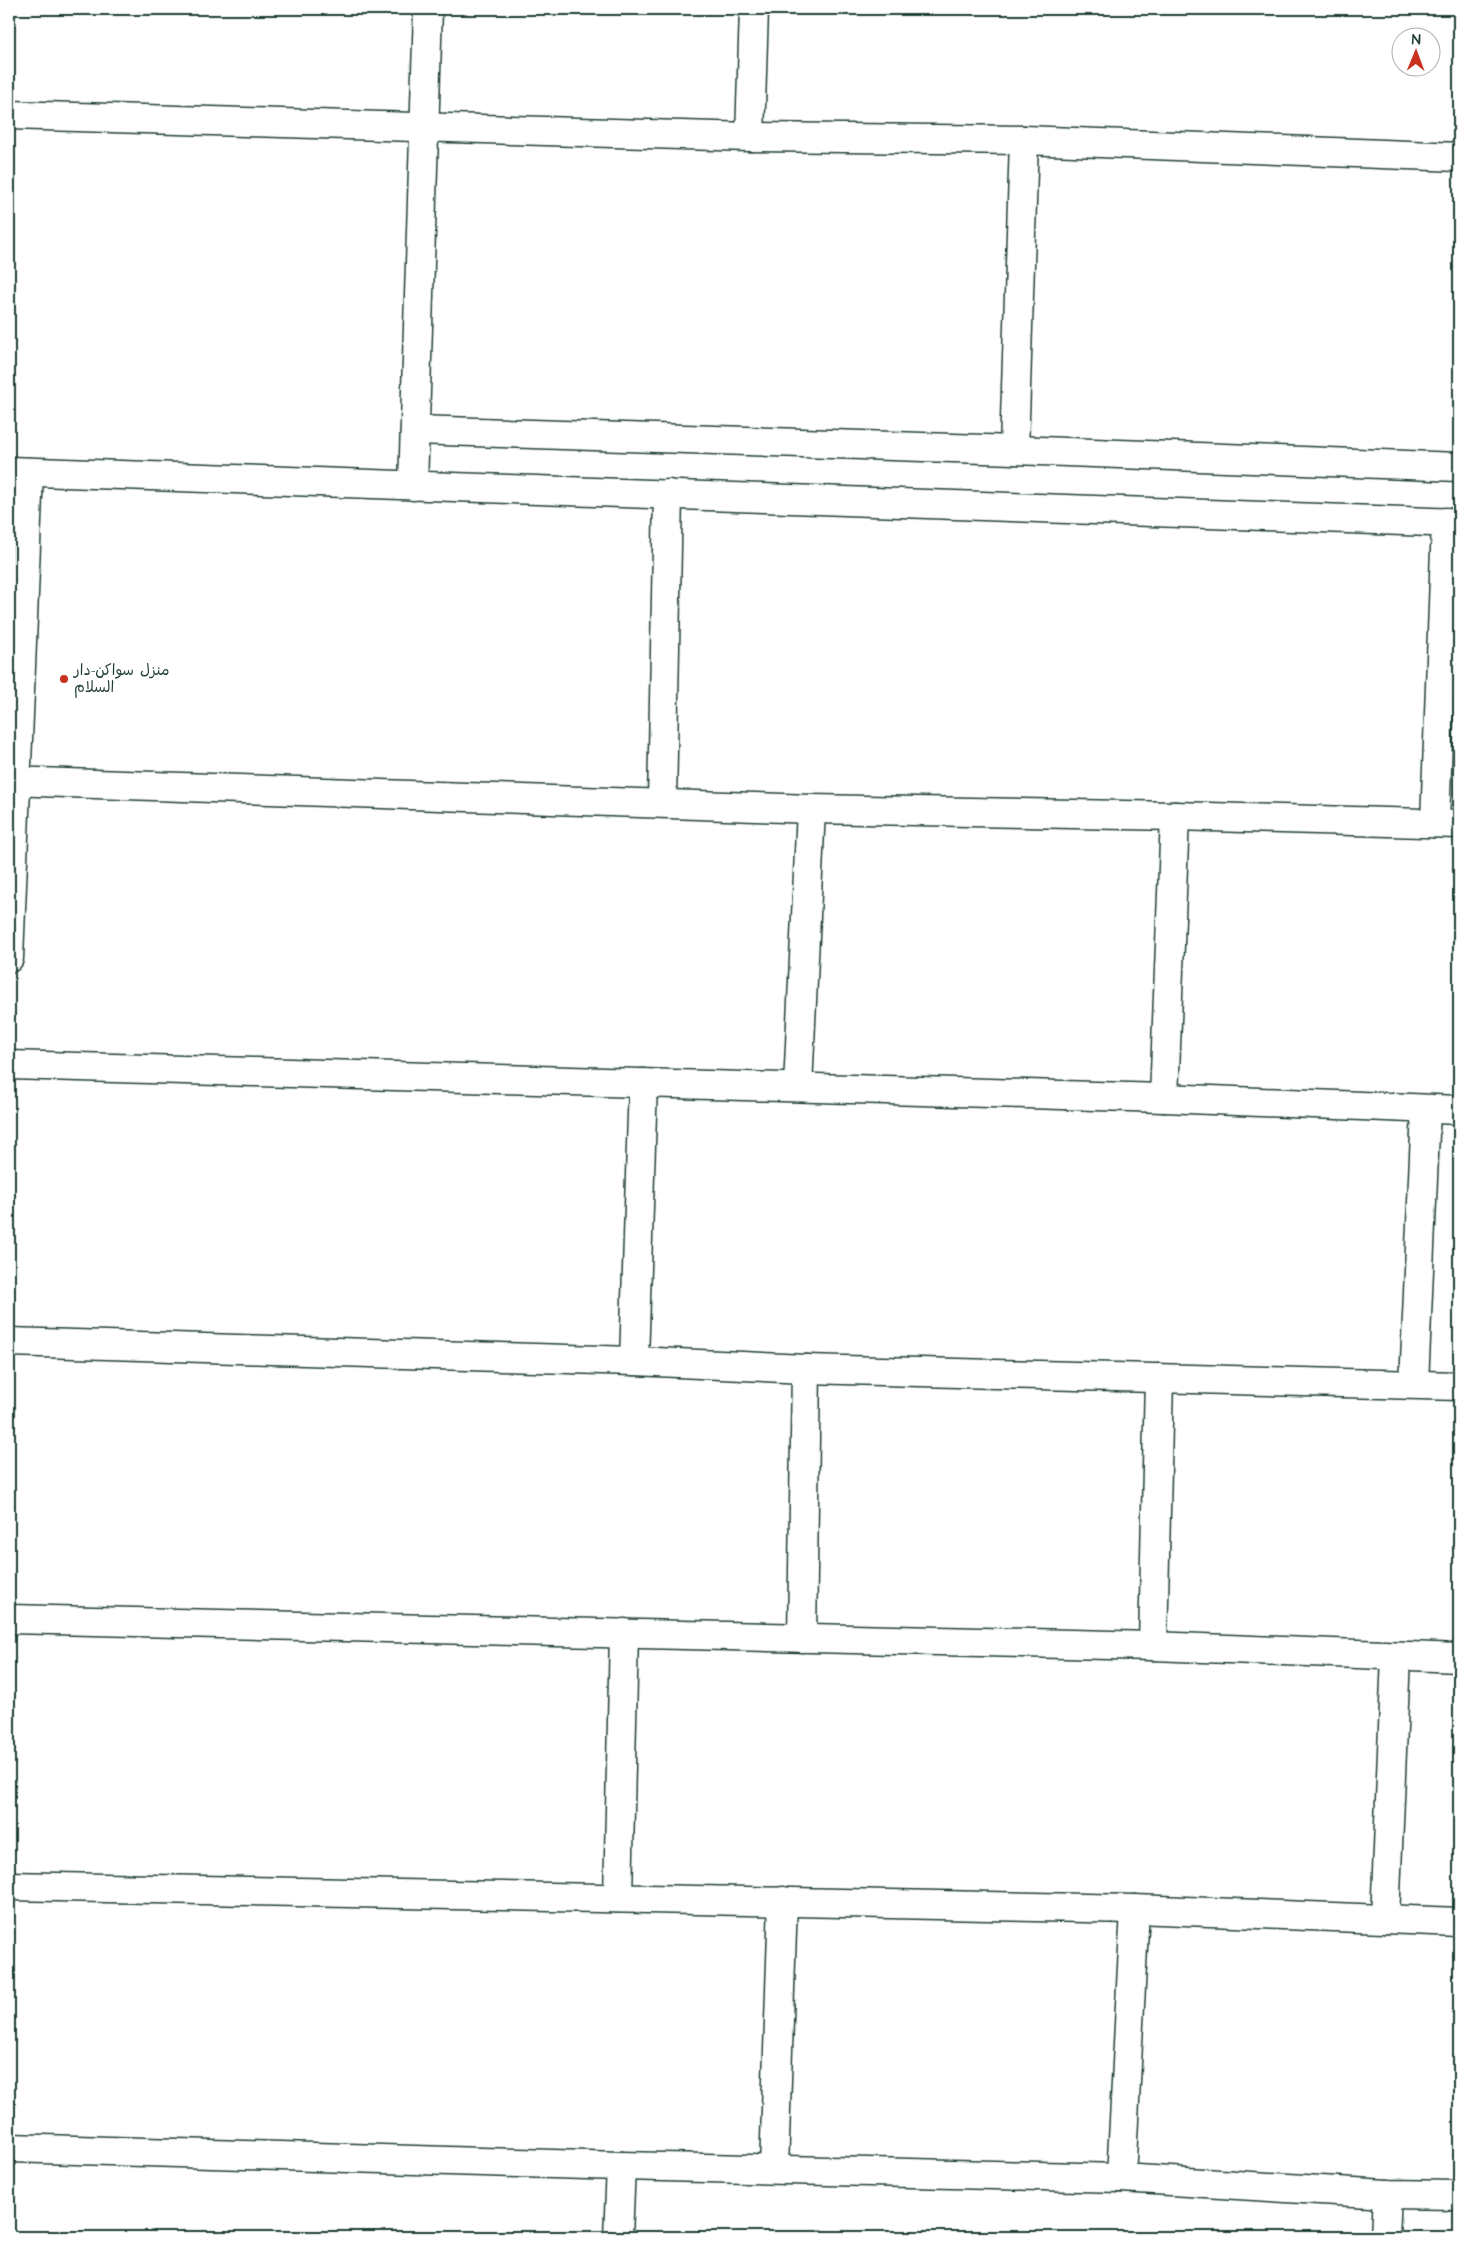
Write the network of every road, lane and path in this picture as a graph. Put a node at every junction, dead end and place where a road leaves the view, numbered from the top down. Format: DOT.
graph roads {
  1 [pos="428,9"];
  2 [pos="754,9"];
  3 [pos="9,115"];
  4 [pos="425,127"];
  5 [pos="750,137"];
  6 [pos="1024,140"];
  7 [pos="1459,157"];
  8 [pos="415,430"];
  9 [pos="1014,450"];
  10 [pos="1459,467"];
  11 [pos="19,471"];
  12 [pos="413,486"];
  13 [pos="668,494"];
  14 [pos="1452,522"];
  15 [pos="13,781"];
  16 [pos="662,803"];
  17 [pos="810,809"];
  18 [pos="1174,816"];
  19 [pos="1447,824"];
  20 [pos="9,958"];
  21 [pos="9,1065"];
  22 [pos="643,1083"];
  23 [pos="798,1087"];
  24 [pos="1164,1098"];
  25 [pos="1426,1110"];
  26 [pos="1459,1110"];
  27 [pos="9,1342"];
  28 [pos="634,1361"];
  29 [pos="806,1369"];
  30 [pos="1159,1378"];
  31 [pos="1414,1384"];
  32 [pos="1459,1386"];
  33 [pos="9,1619"];
  34 [pos="624,1633"];
  35 [pos="802,1638"];
  36 [pos="1152,1646"];
  37 [pos="1396,1656"];
  38 [pos="1459,1658"];
  39 [pos="9,1886"];
  40 [pos="618,1898"];
  41 [pos="783,1901"];
  42 [pos="1135,1909"];
  43 [pos="1384,1919"];
  44 [pos="1459,1922"];
  45 [pos="9,2148"];
  46 [pos="621,2166"];
  47 [pos="774,2169"];
  48 [pos="1121,2178"];
  49 [pos="1387,2194"];
  50 [pos="1459,2195"];
  51 [pos="618,2237"];
  52 [pos="1385,2237"];
  1 -- 4 [label="street"];
  2 -- 5 [label="street"];
  3 -- 4 [label="street"];
  4 -- 5 [label="street"];
  4 -- 8 [label="street"];
  5 -- 6 [label="street"];
  6 -- 7 [label="street"];
  6 -- 9 [label="street"];
  8 -- 9 [label="street"];
  8 -- 12 [label="street"];
  9 -- 10 [label="street"];
  11 -- 12 [label="street"];
  11 -- 15 [label="street"];
  12 -- 13 [label="street"];
  13 -- 14 [label="street"];
  13 -- 16 [label="street"];
  14 -- 19 [label="street"];
  15 -- 16 [label="street"];
  15 -- 20 [label="street"];
  16 -- 17 [label="street"];
  17 -- 18 [label="street"];
  17 -- 23 [label="street"];
  18 -- 19 [label="street"];
  18 -- 24 [label="street"];
  21 -- 22 [label="street"];
  22 -- 23 [label="street"];
  22 -- 28 [label="street"];
  23 -- 24 [label="street"];
  24 -- 25 [label="street"];
  25 -- 26 [label="street"];
  25 -- 31 [label="street"];
  27 -- 28 [label="street"];
  28 -- 29 [label="street"];
  29 -- 30 [label="street"];
  29 -- 35 [label="street"];
  30 -- 31 [label="street"];
  30 -- 36 [label="street"];
  31 -- 32 [label="street"];
  33 -- 34 [label="street"];
  34 -- 35 [label="street"];
  34 -- 40 [label="street"];
  35 -- 36 [label="street"];
  36 -- 37 [label="street"];
  37 -- 38 [label="street"];
  37 -- 43 [label="street"];
  39 -- 40 [label="street"];
  40 -- 41 [label="street"];
  41 -- 42 [label="street"];
  41 -- 47 [label="street"];
  42 -- 43 [label="street"];
  42 -- 48 [label="street"];
  43 -- 44 [label="street"];
  45 -- 46 [label="street"];
  46 -- 47 [label="street"];
  46 -- 51 [label="street"];
  47 -- 48 [label="street"];
  48 -- 49 [label="street"];
  49 -- 50 [label="street"];
  49 -- 52 [label="street"];
}
